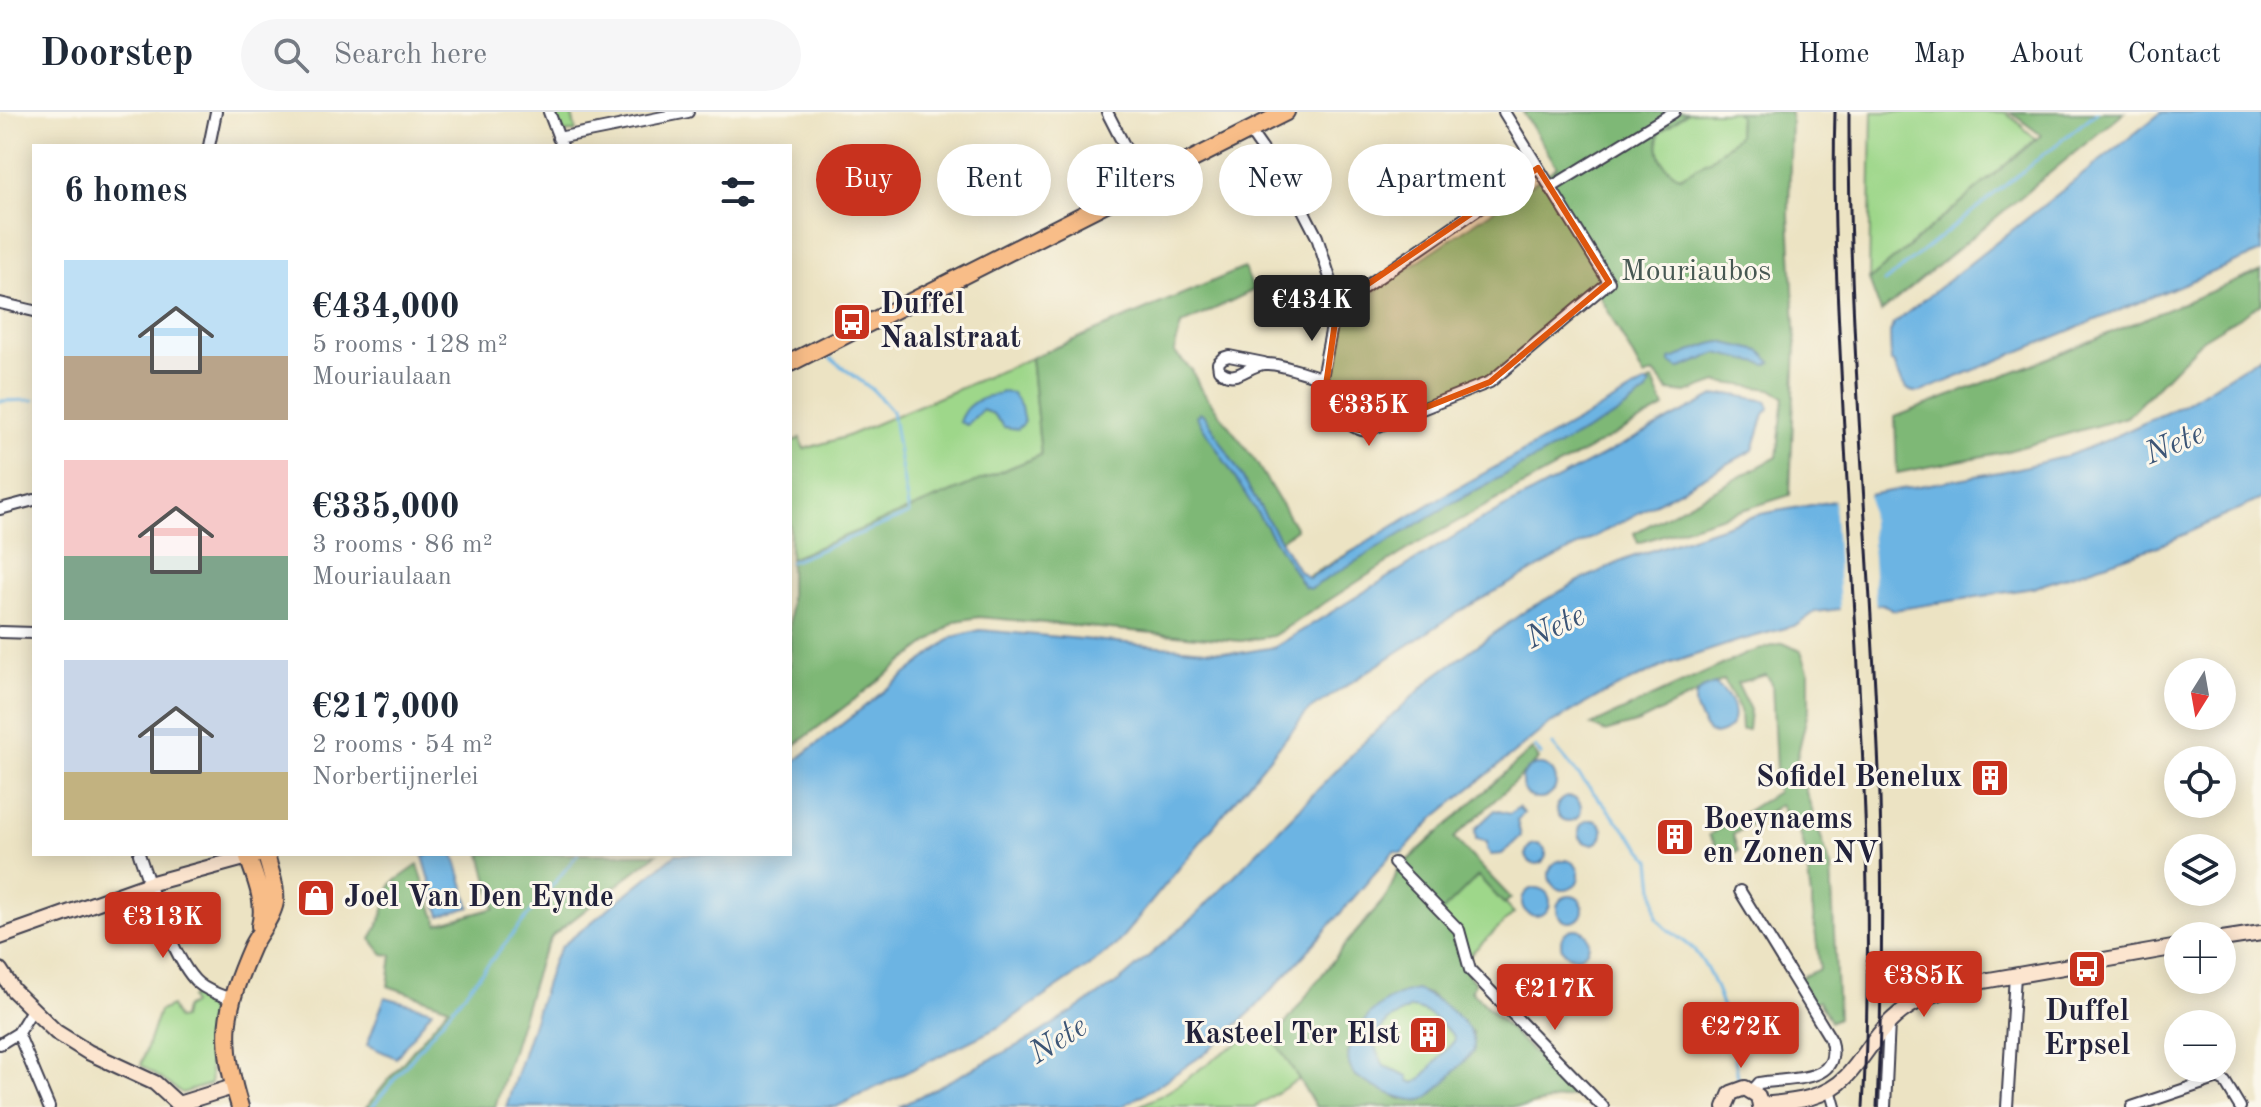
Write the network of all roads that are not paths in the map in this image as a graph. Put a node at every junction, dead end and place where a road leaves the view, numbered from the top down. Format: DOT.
graph roads {
  1 [pos="216,112"];
  2 [pos="549,112"];
  3 [pos="688,112"];
  4 [pos="1107,112"];
  5 [pos="1286,112"];
  6 [pos="1504,112"];
  7 [pos="1674,112"];
  8 [pos="1249,130"];
  9 [pos="560,142"];
  10 [pos="209,144"];
  11 [pos="1123,144"];
  12 [pos="1203,154"];
  13 [pos="1538,168"];
  14 [pos="1550,188"];
  15 [pos="1081,216"];
  16 [pos="1349,297"];
  17 [pos="1337,300"];
  18 [pos="0,303"];
  19 [pos="32,311"];
  20 [pos="1336,315"];
  21 [pos="792,362"];
  22 [pos="1264,363"];
  23 [pos="1322,378"];
  24 [pos="32,501"];
  25 [pos="0,509"];
  26 [pos="0,632"];
  27 [pos="32,633"];
  28 [pos="140,856"];
  29 [pos="249,856"];
  30 [pos="253,856"];
  31 [pos="266,856"];
  32 [pos="1394,863"];
  33 [pos="149,884"];
  34 [pos="1740,891"];
  35 [pos="2261,933"];
  36 [pos="257,935"];
  37 [pos="0,937"];
  38 [pos="2236,937"];
  39 [pos="2164,949"];
  40 [pos="0,970"];
  41 [pos="2015,975"];
  42 [pos="231,999"];
  43 [pos="32,1010"];
  44 [pos="1889,1022"];
  45 [pos="18,1033"];
  46 [pos="0,1044"];
  47 [pos="233,1087"];
  48 [pos="1830,1089"];
  49 [pos="1752,1091"];
  50 [pos="196,1103"];
  51 [pos="177,1106"];
  52 [pos="1761,1106"];
  53 [pos="49,1107"];
  54 [pos="240,1107"];
  55 [pos="1603,1107"];
  56 [pos="1726,1107"];
  57 [pos="1835,1107"];
  58 [pos="1885,1107"];
  59 [pos="2007,1107"];
  60 [pos="2132,1107"];
  61 [pos="2240,1107"];
  1 -- 10 [label="street"];
  2 -- 9 [label="street"];
  3 -- 9 [label="street"];
  4 -- 11 [label="street"];
  5 -- 8 [label="main road"];
  6 -- 13 [label="street"];
  7 -- 14 [label="street"];
  8 -- 12 [label="main road"];
  8 -- 17 [label="street"];
  13 -- 14 [label="street"];
  13 -- 16 [label="street"];
  14 -- 23 [label="street"];
  15 -- 21 [label="main road"];
  16 -- 17 [label="street"];
  16 -- 20 [label="street"];
  17 -- 20 [label="street"];
  18 -- 19 [label="street"];
  20 -- 23 [label="street"];
  22 -- 23 [label="street"];
  24 -- 25 [label="street"];
  26 -- 27 [label="street"];
  28 -- 33 [label="street"];
  29 -- 33 [label="street"];
  30 -- 36 [label="main road"];
  31 -- 36 [label="main road"];
  32 -- 55 [label="street"];
  33 -- 37 [label="street"];
  33 -- 42 [label="street"];
  34 -- 49 [label="street"];
  35 -- 38 [label="street"];
  36 -- 42 [label="main road"];
  39 -- 41 [label="street"];
  40 -- 43 [label="street"];
  41 -- 44 [label="street"];
  41 -- 59 [label="street"];
  42 -- 47 [label="main road"];
  43 -- 45 [label="street"];
  43 -- 51 [label="street"];
  44 -- 48 [label="street"];
  44 -- 58 [label="street"];
  45 -- 46 [label="street"];
  45 -- 53 [label="street"];
  47 -- 50 [label="street"];
  47 -- 54 [label="main road"];
  48 -- 52 [label="street"];
  48 -- 57 [label="street"];
  49 -- 52 [label="street"];
  49 -- 56 [label="street"];
  50 -- 51 [label="street"];
  60 -- 61 [label="street"];
}
